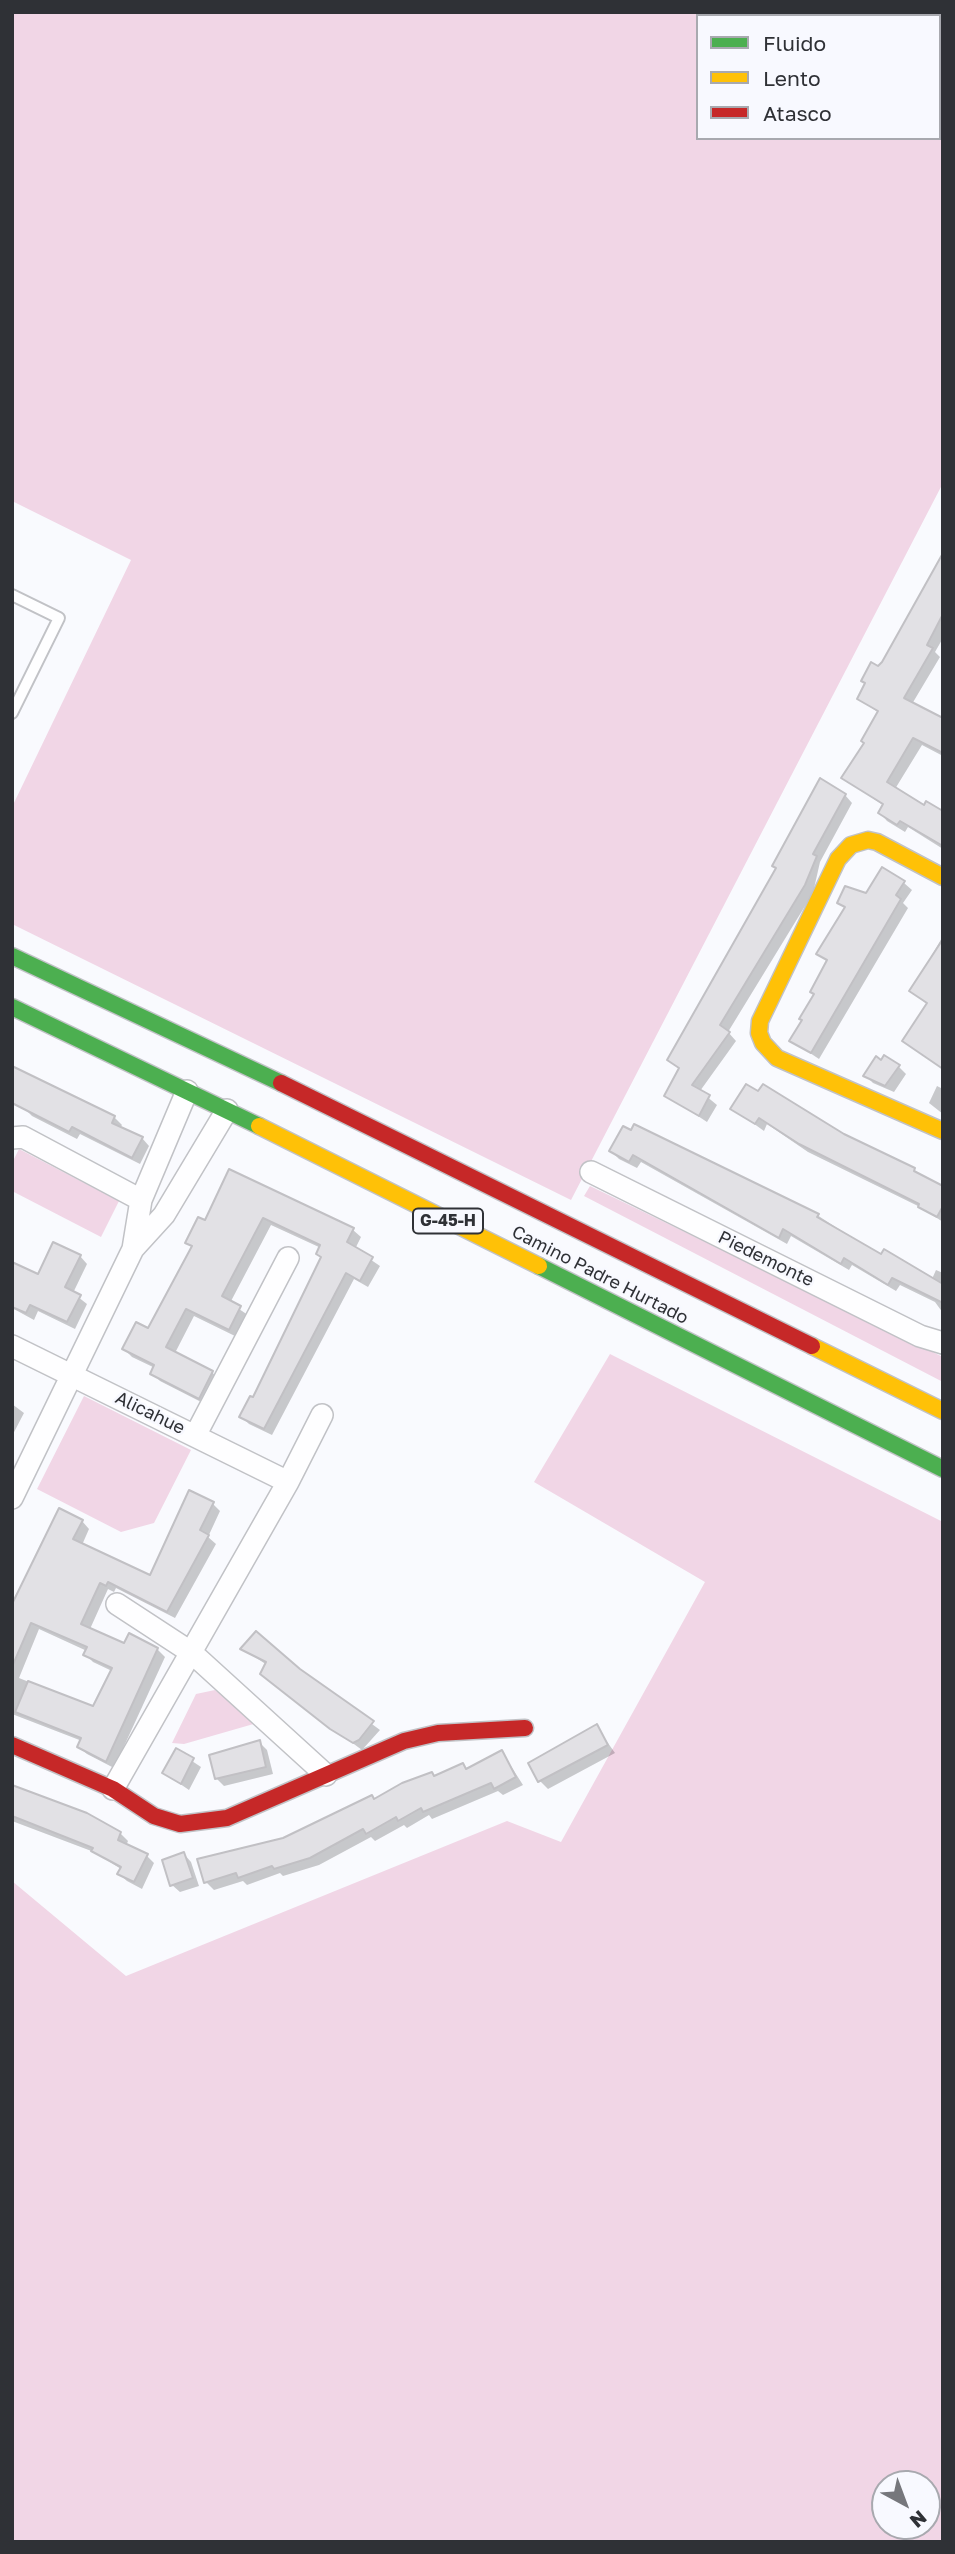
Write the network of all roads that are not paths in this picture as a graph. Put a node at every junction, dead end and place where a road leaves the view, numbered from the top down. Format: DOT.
graph roads {
  1 [pos="12,595"];
  2 [pos="12,713"];
  3 [pos="943,877"];
  4 [pos="12,956"];
  5 [pos="12,1007"];
  6 [pos="187,1091"];
  7 [pos="227,1110"];
  8 [pos="943,1131"];
  9 [pos="12,1138"];
  10 [pos="591,1172"];
  11 [pos="141,1200"];
  12 [pos="133,1249"];
  13 [pos="288,1258"];
  14 [pos="943,1343"];
  15 [pos="12,1346"];
  16 [pos="74,1376"];
  17 [pos="943,1411"];
  18 [pos="322,1415"];
  19 [pos="195,1436"];
  20 [pos="943,1469"];
  21 [pos="288,1482"];
  22 [pos="12,1498"];
  23 [pos="117,1604"];
  24 [pos="192,1653"];
  25 [pos="525,1728"];
  26 [pos="12,1745"];
  27 [pos="326,1775"];
  28 [pos="113,1789"];
  1 -- 2 [label="lane"];
  3 -- 8 [label="street"];
  4 -- 17 [label="street, Camino Padre Hurtado"];
  5 -- 6 [label="street, Camino Padre Hurtado / G-45-H"];
  6 -- 7 [label="street, Camino Padre Hurtado / G-45-H"];
  6 -- 11 [label="street"];
  7 -- 12 [label="street"];
  7 -- 20 [label="street, Camino Padre Hurtado / G-45-H"];
  9 -- 11 [label="street"];
  10 -- 14 [label="street, Piedemonte"];
  11 -- 12 [label="street"];
  12 -- 16 [label="street"];
  13 -- 19 [label="street"];
  15 -- 16 [label="street, Alicahue"];
  16 -- 19 [label="street, Alicahue"];
  16 -- 22 [label="street"];
  18 -- 21 [label="street"];
  19 -- 21 [label="street, Alicahue"];
  21 -- 24 [label="street"];
  23 -- 24 [label="street"];
  24 -- 27 [label="street"];
  24 -- 28 [label="street"];
  25 -- 27 [label="street"];
  26 -- 28 [label="street"];
  27 -- 28 [label="street"];
}
